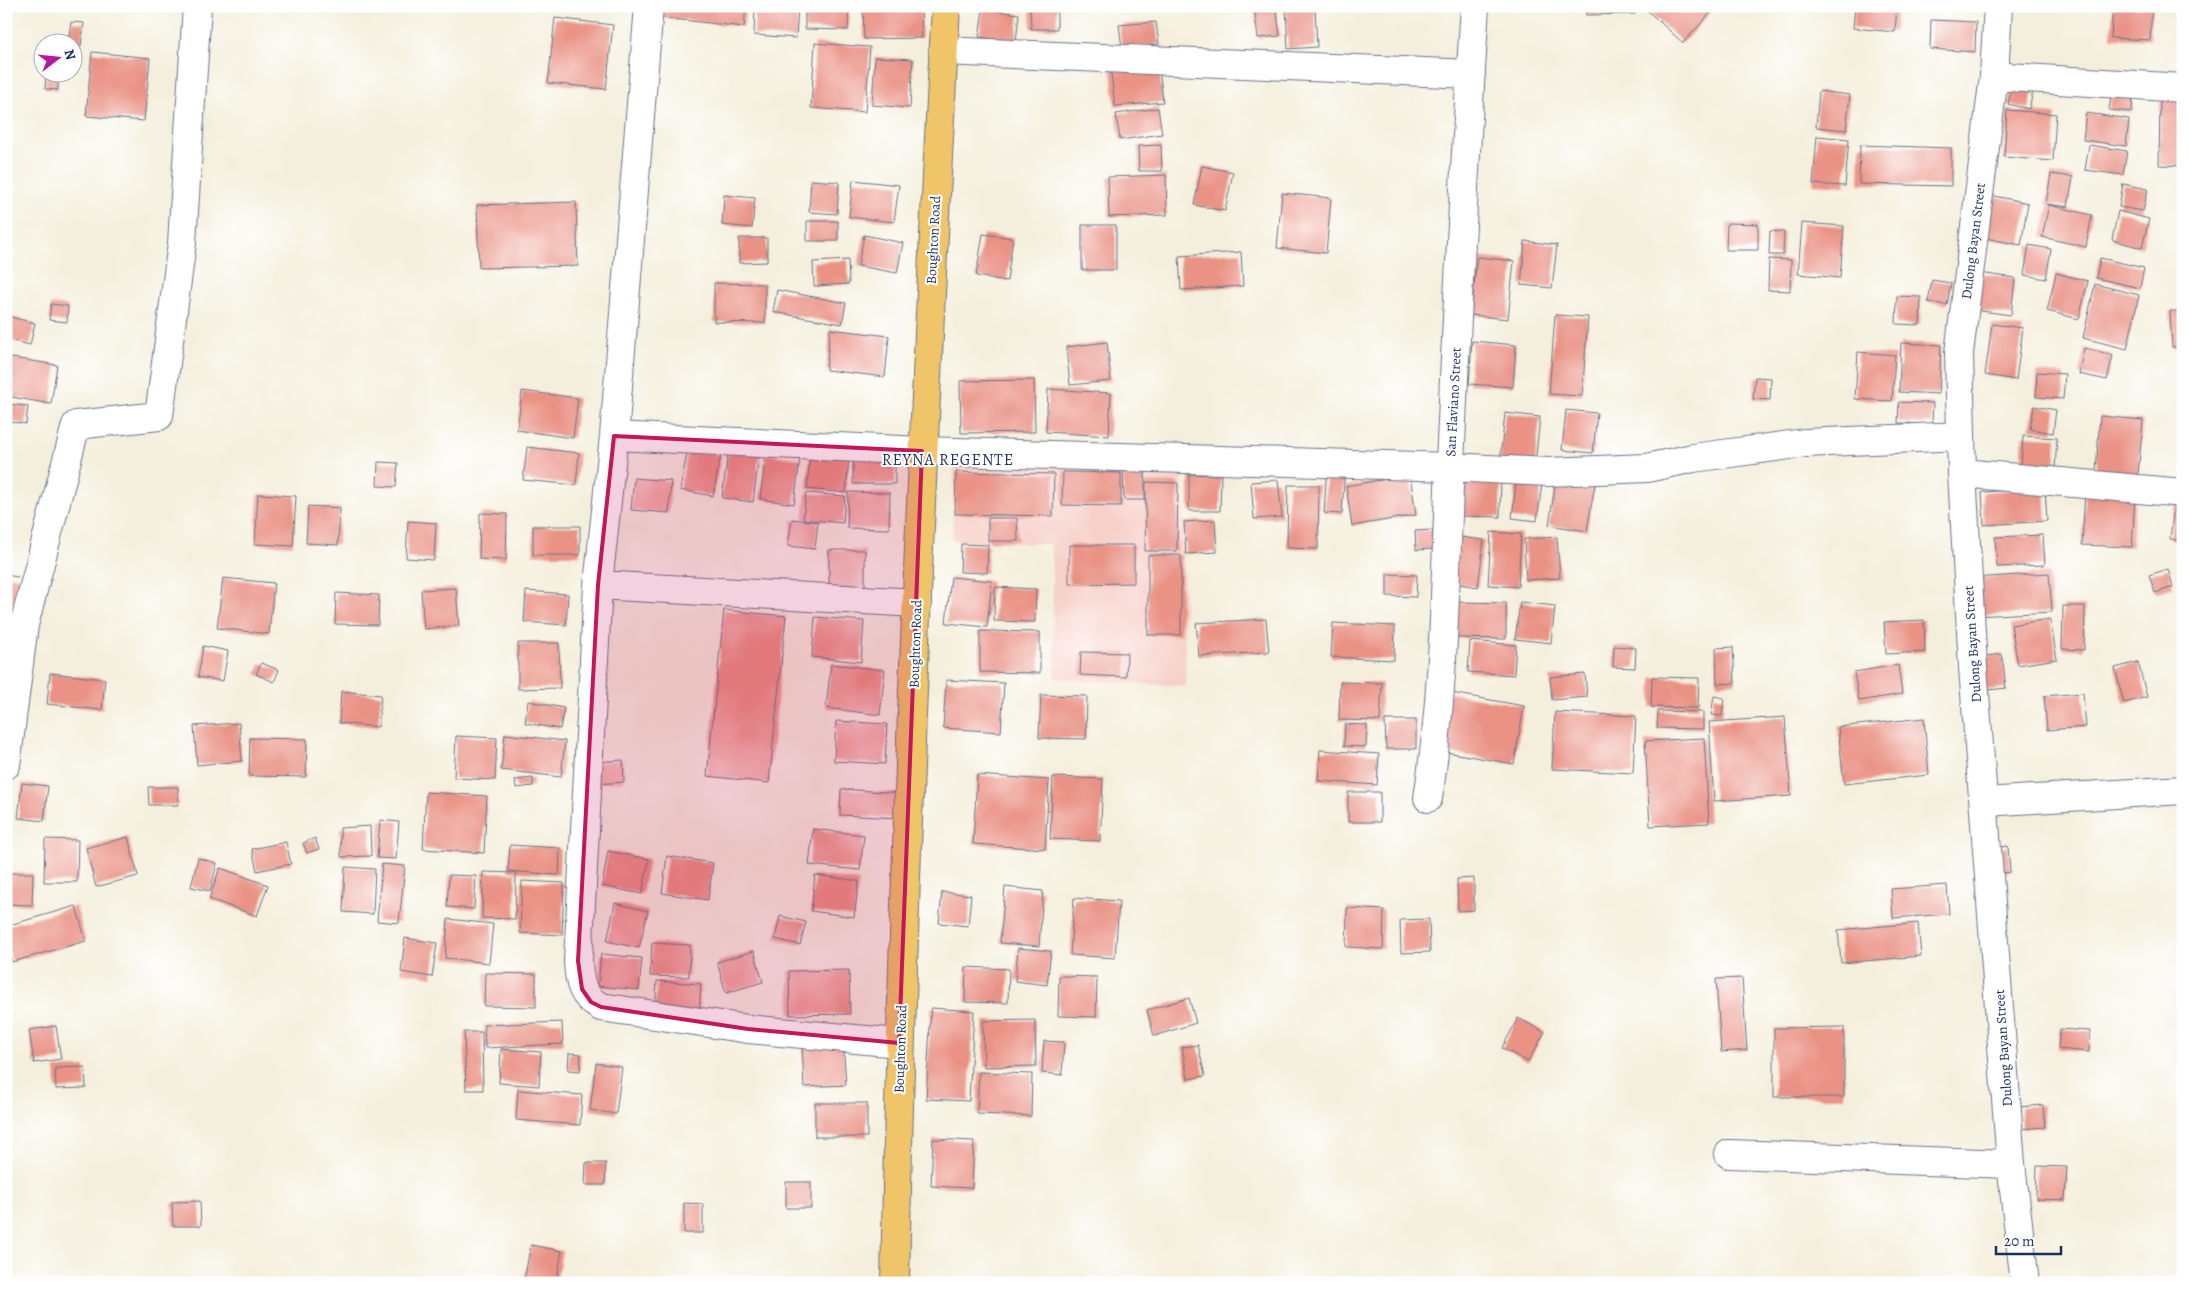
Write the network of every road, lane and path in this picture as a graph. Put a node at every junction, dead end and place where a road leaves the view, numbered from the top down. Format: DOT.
graph roads {
  1 [pos="198,6"];
  2 [pos="649,6"];
  3 [pos="946,6"];
  4 [pos="1475,6"];
  5 [pos="1998,6"];
  6 [pos="943,51"];
  7 [pos="1471,74"];
  8 [pos="1994,76"];
  9 [pos="2183,88"];
  10 [pos="614,436"];
  11 [pos="1962,436"];
  12 [pos="922,451"];
  13 [pos="1450,467"];
  14 [pos="1962,473"];
  15 [pos="2183,493"];
  16 [pos="598,585"];
  17 [pos="917,603"];
  18 [pos="6,765"];
  19 [pos="2183,790"];
  20 [pos="1428,798"];
  21 [pos="1984,802"];
  22 [pos="899,1043"];
  23 [pos="1729,1154"];
  24 [pos="2012,1164"];
  25 [pos="895,1283"];
  26 [pos="2025,1283"];
  1 -- 18 [label="street"];
  2 -- 10 [label="street"];
  3 -- 6 [label="main road, Boughton Road"];
  4 -- 7 [label="street, San Flaviano Street"];
  5 -- 8 [label="street, Dulong Bayan Street"];
  6 -- 7 [label="street"];
  6 -- 12 [label="main road, Boughton Road"];
  7 -- 13 [label="street, San Flaviano Street"];
  8 -- 9 [label="street"];
  8 -- 11 [label="street, Dulong Bayan Street"];
  10 -- 12 [label="street"];
  10 -- 16 [label="street"];
  11 -- 13 [label="street"];
  11 -- 14 [label="street, Dulong Bayan Street"];
  12 -- 13 [label="street"];
  12 -- 17 [label="main road, Boughton Road"];
  13 -- 20 [label="street, San Flaviano Street"];
  14 -- 15 [label="street"];
  14 -- 21 [label="street, Dulong Bayan Street"];
  16 -- 17 [label="street"];
  16 -- 22 [label="street"];
  17 -- 22 [label="main road, Boughton Road"];
  19 -- 21 [label="street"];
  21 -- 24 [label="street, Dulong Bayan Street"];
  22 -- 25 [label="main road, Boughton Road"];
  23 -- 24 [label="street"];
  24 -- 26 [label="street, Dulong Bayan Street"];
}
